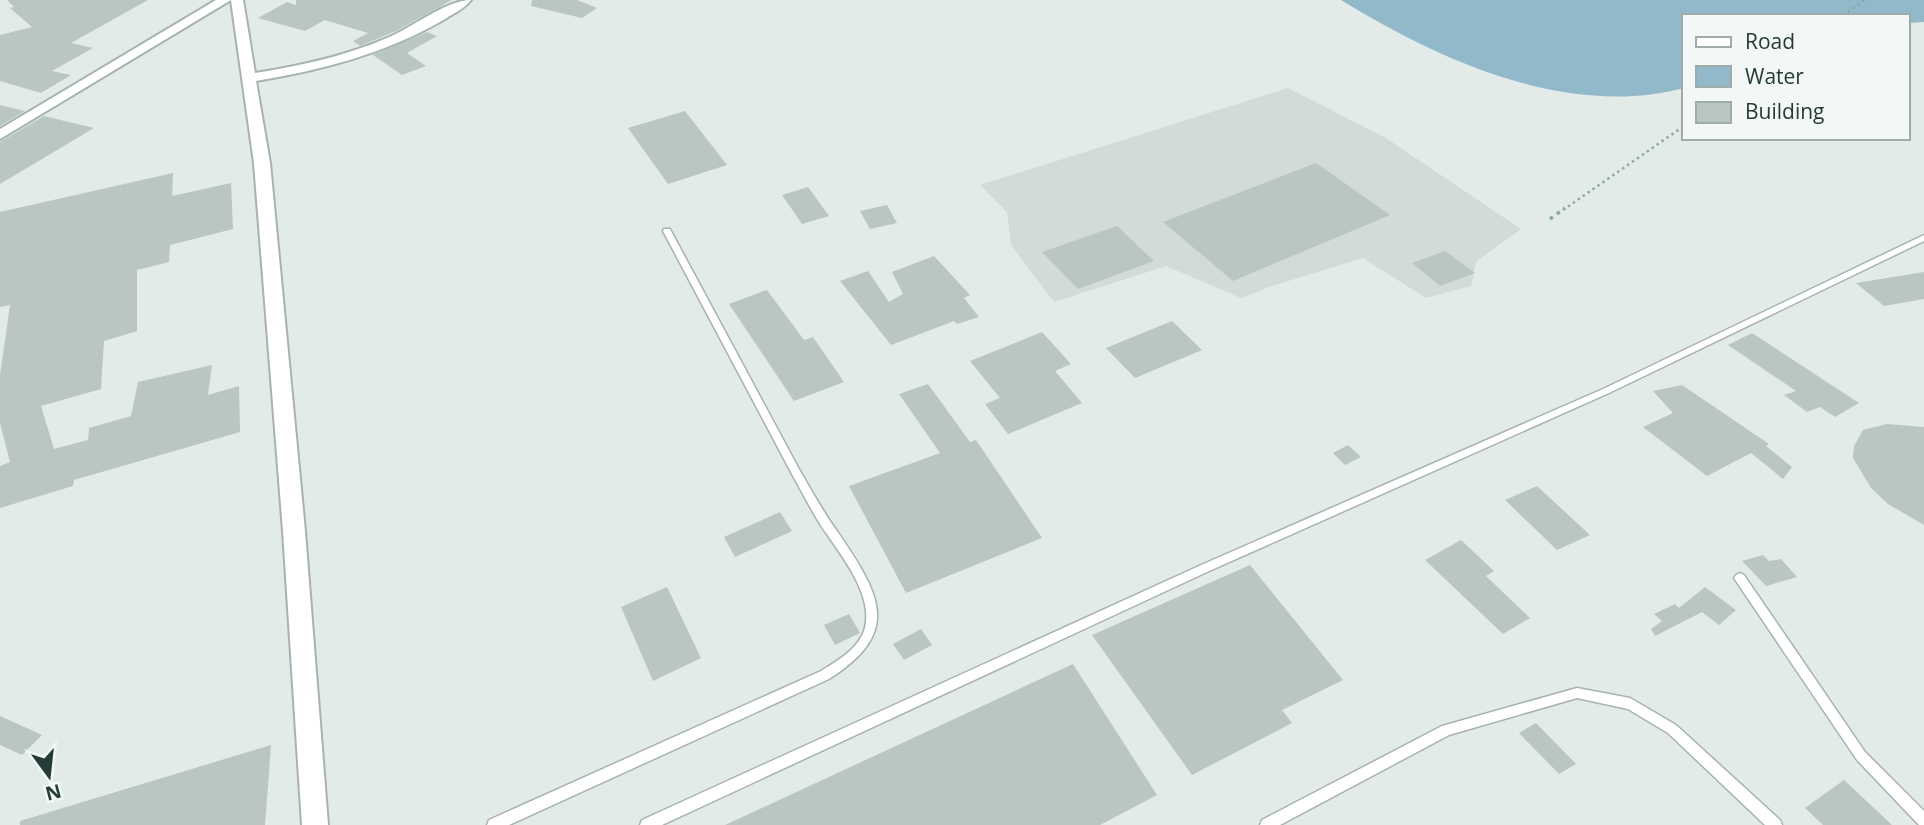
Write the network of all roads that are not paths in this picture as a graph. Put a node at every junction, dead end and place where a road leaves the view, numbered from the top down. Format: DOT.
graph roads {
  1 [pos="225,0"];
  2 [pos="237,0"];
  3 [pos="464,0"];
  4 [pos="251,78"];
  5 [pos="0,135"];
  6 [pos="667,231"];
  7 [pos="1924,238"];
  8 [pos="1740,578"];
  9 [pos="1924,820"];
  10 [pos="315,825"];
  11 [pos="494,825"];
  12 [pos="646,825"];
  13 [pos="1267,825"];
  14 [pos="1775,825"];
  1 -- 5 [label="street"];
  2 -- 4 [label="street"];
  3 -- 4 [label="street"];
  4 -- 10 [label="street"];
  6 -- 11 [label="lane"];
  7 -- 12 [label="lane"];
  8 -- 9 [label="lane"];
  13 -- 14 [label="lane"];
}
